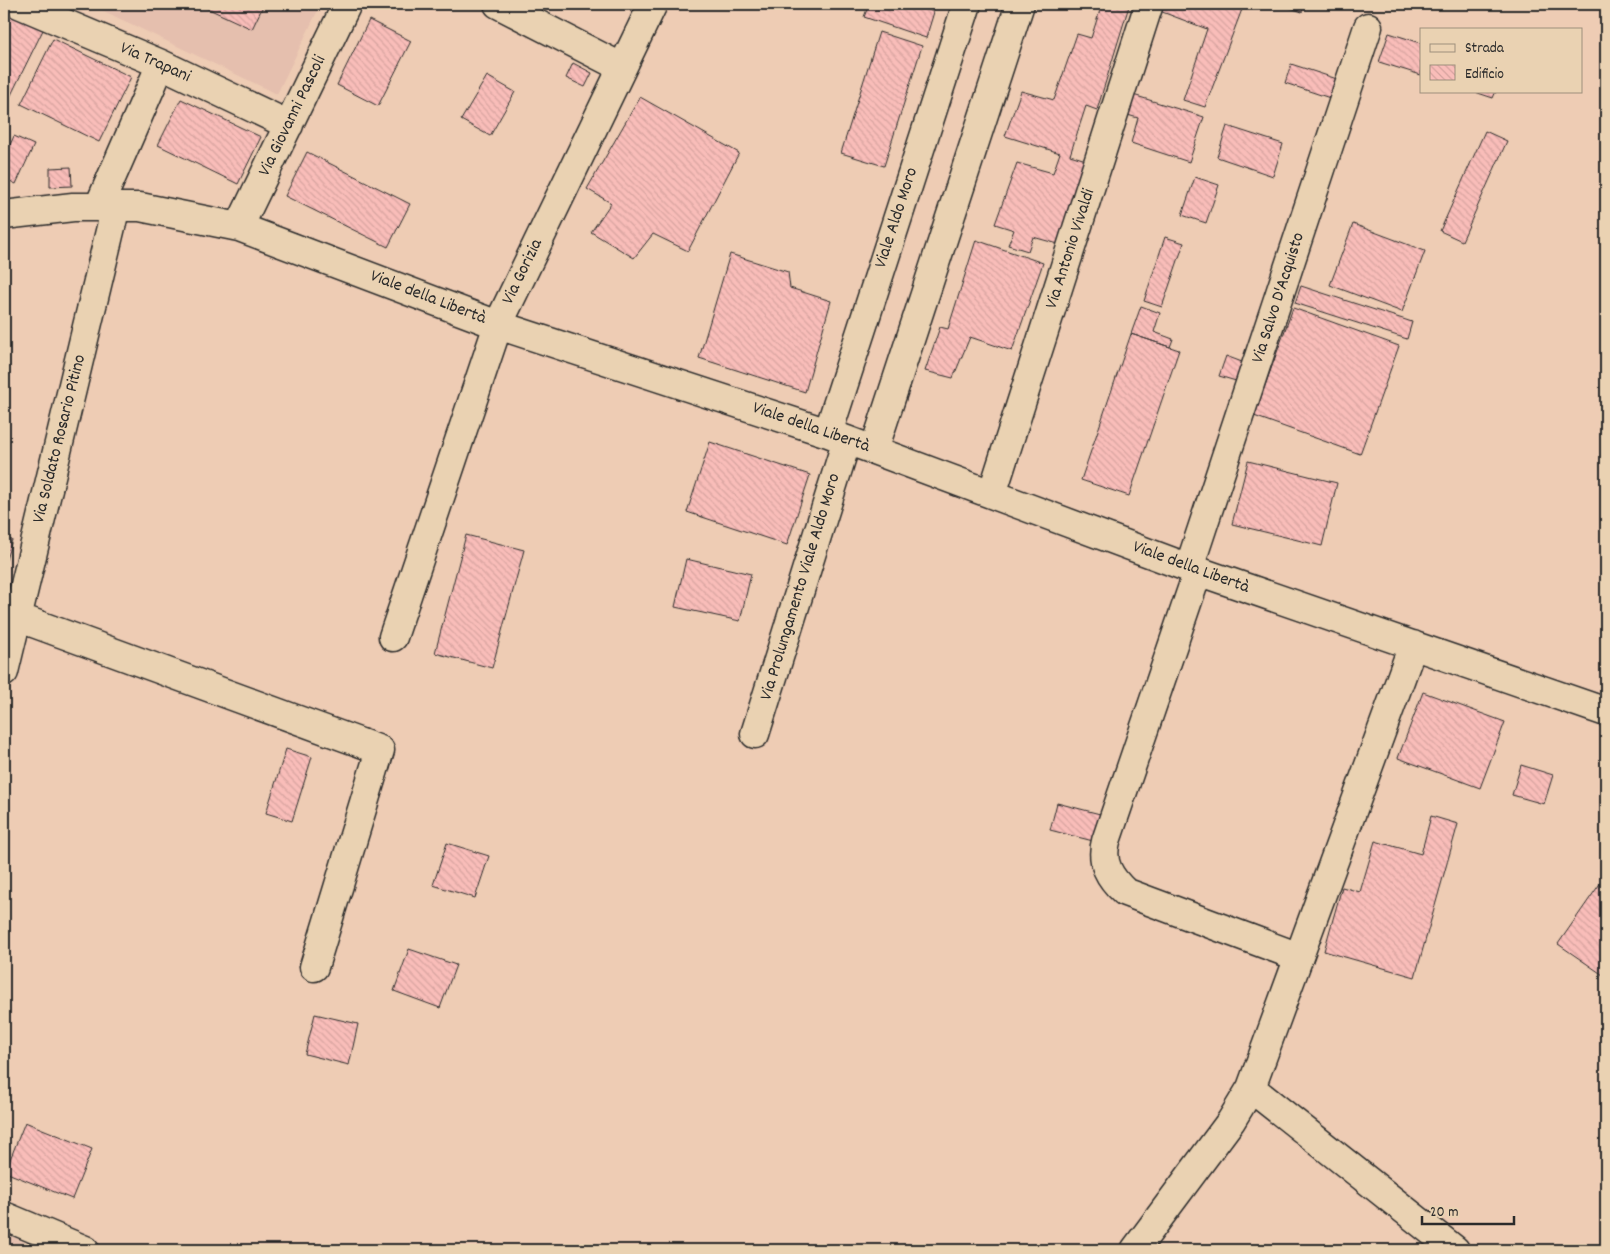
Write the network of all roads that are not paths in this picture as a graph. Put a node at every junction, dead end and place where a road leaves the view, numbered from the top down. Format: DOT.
graph roads {
  1 [pos="19,4"];
  2 [pos="348,4"];
  3 [pos="498,4"];
  4 [pos="653,4"];
  5 [pos="967,4"];
  6 [pos="1020,4"];
  7 [pos="1149,4"];
  8 [pos="1368,27"];
  9 [pos="161,64"];
  10 [pos="622,67"];
  11 [pos="289,124"];
  12 [pos="108,206"];
  13 [pos="4,215"];
  14 [pos="239,227"];
  15 [pos="498,325"];
  16 [pos="838,437"];
  17 [pos="874,450"];
  18 [pos="992,494"];
  19 [pos="1194,570"];
  20 [pos="17,617"];
  21 [pos="393,637"];
  22 [pos="1412,645"];
  23 [pos="4,672"];
  24 [pos="1606,712"];
  25 [pos="756,734"];
  26 [pos="1299,957"];
  27 [pos="314,967"];
  28 [pos="1251,1088"];
  29 [pos="4,1216"];
  30 [pos="85,1250"];
  31 [pos="1135,1250"];
  32 [pos="1455,1250"];
  1 -- 9 [label="street, Via Trapani"];
  2 -- 11 [label="street, Via Giovanni Pascoli"];
  3 -- 10 [label="street"];
  4 -- 10 [label="street, Via Gorizia"];
  5 -- 16 [label="street, Viale Aldo Moro"];
  6 -- 17 [label="street"];
  7 -- 18 [label="street, Via Antonio Vivaldi"];
  8 -- 19 [label="street, Via Salvo D'Acquisto"];
  9 -- 11 [label="street, Via Trapani"];
  9 -- 12 [label="street, Via Soldato Rosario Pitino"];
  10 -- 15 [label="street, Via Gorizia"];
  11 -- 14 [label="street, Via Giovanni Pascoli"];
  12 -- 13 [label="street, Viale della Libertà"];
  12 -- 14 [label="street, Viale della Libertà"];
  12 -- 20 [label="street, Via Soldato Rosario Pitino"];
  14 -- 15 [label="street, Viale della Libertà"];
  15 -- 16 [label="street, Viale della Libertà"];
  15 -- 21 [label="street, Via Gorizia"];
  16 -- 17 [label="street, Viale della Libertà"];
  16 -- 25 [label="street, Via Prolungamento Viale Aldo Moro"];
  17 -- 18 [label="street, Viale della Libertà"];
  18 -- 19 [label="street, Viale della Libertà"];
  19 -- 22 [label="street, Viale della Libertà"];
  19 -- 26 [label="street, Via Salvo D'Acquisto"];
  20 -- 23 [label="street, Via Soldato Rosario Pitino"];
  20 -- 27 [label="street"];
  22 -- 24 [label="street, Viale della Libertà"];
  22 -- 26 [label="street"];
  26 -- 28 [label="street"];
  28 -- 31 [label="street"];
  28 -- 32 [label="street"];
  29 -- 30 [label="street"];
}
